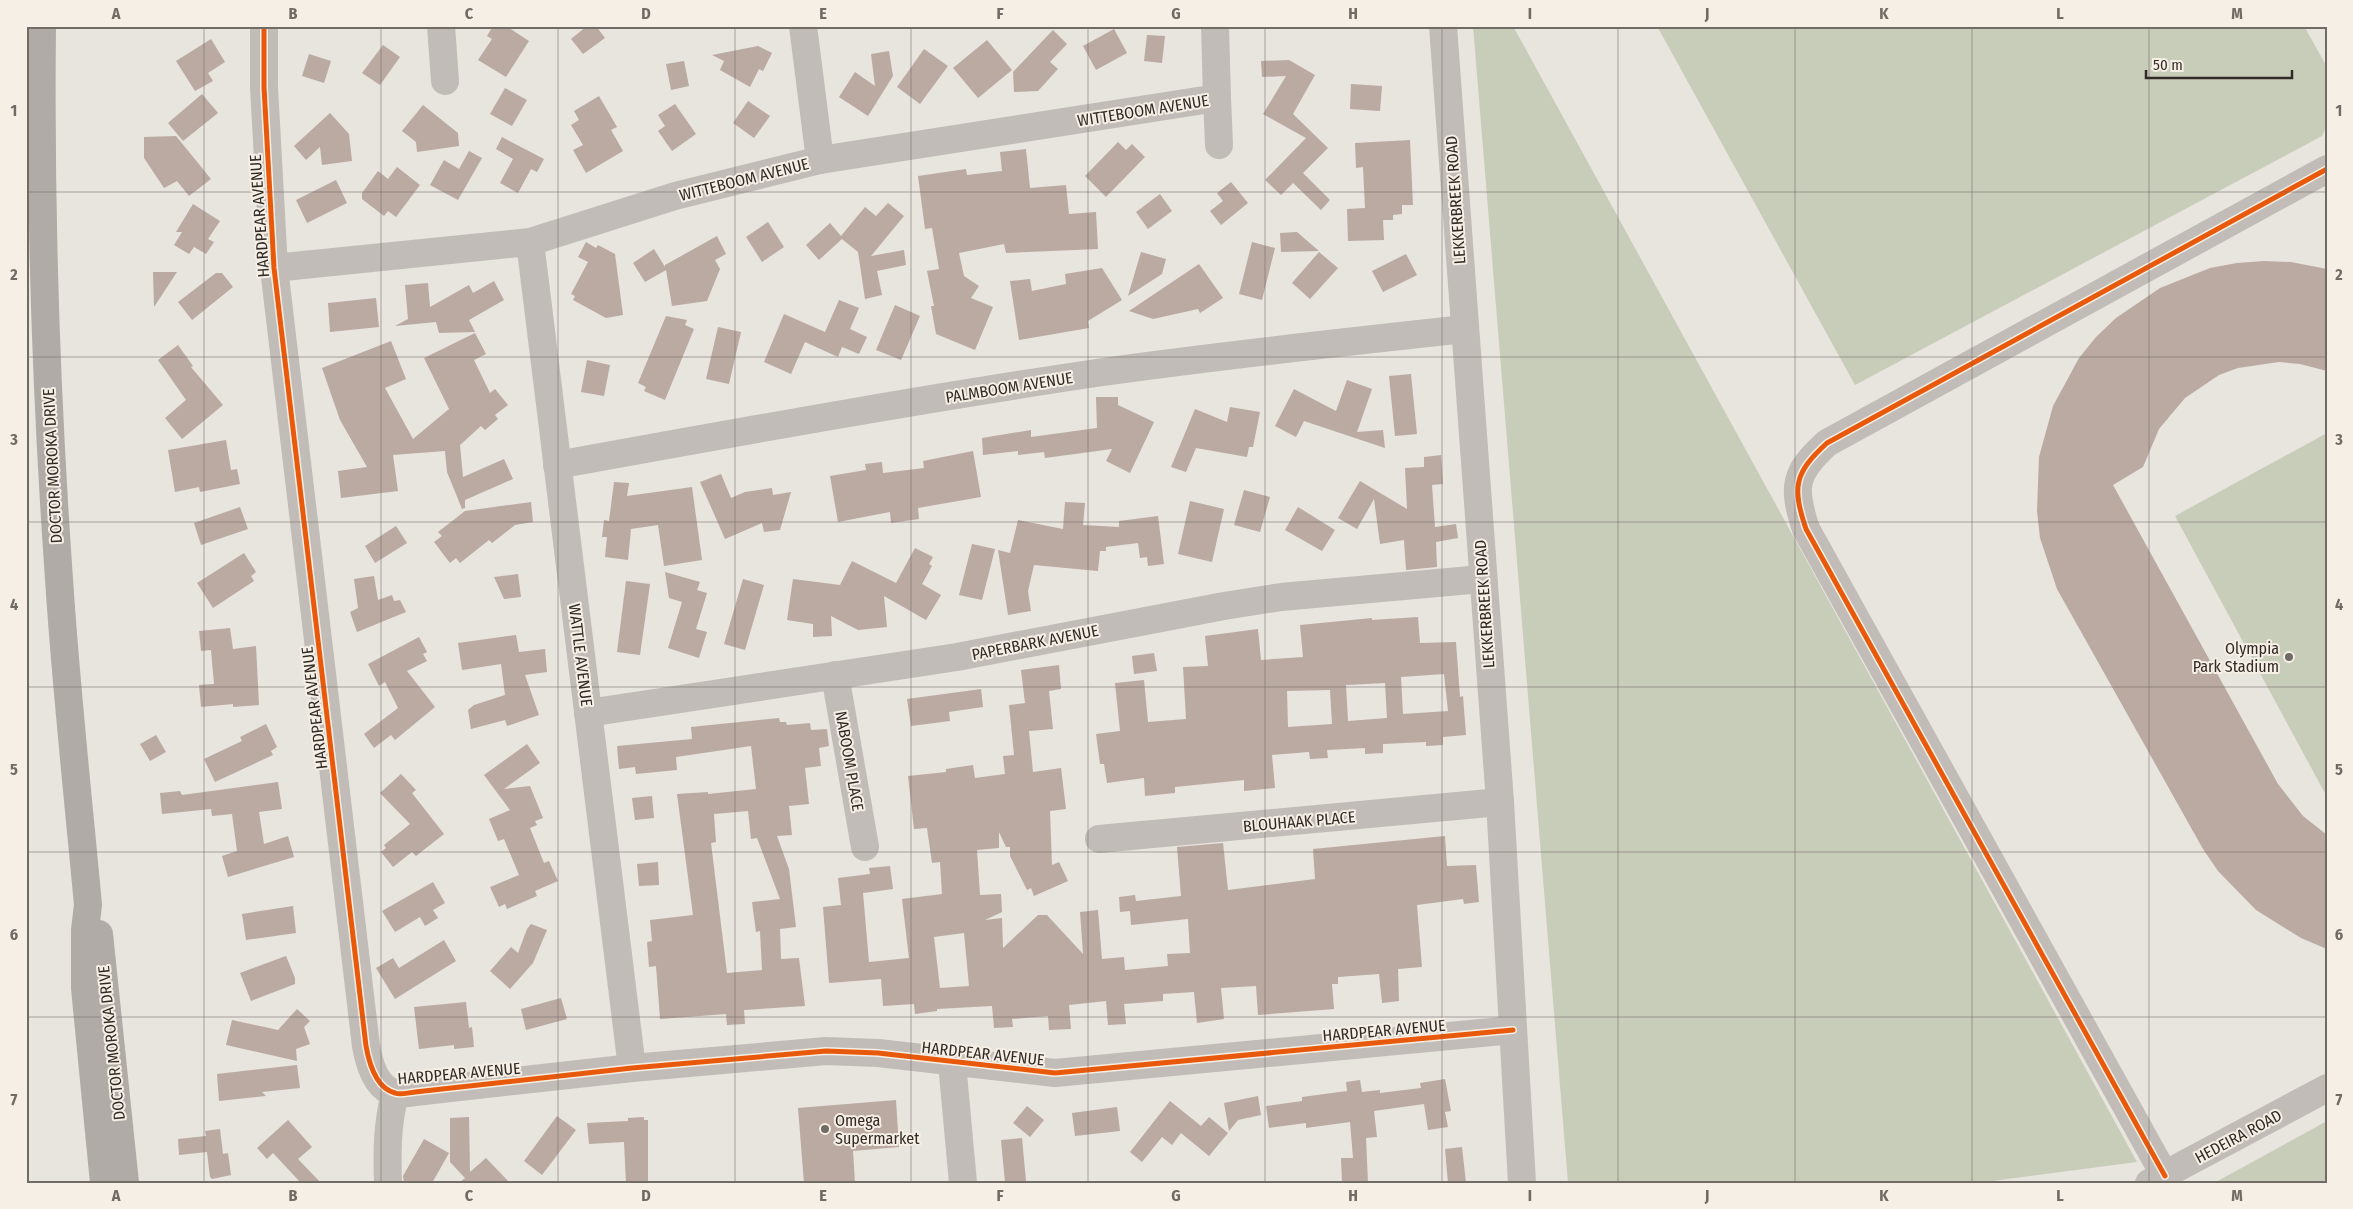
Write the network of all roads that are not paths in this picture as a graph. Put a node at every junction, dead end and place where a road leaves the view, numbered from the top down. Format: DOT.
graph roads {
  1 [pos="42,26"];
  2 [pos="264,26"];
  3 [pos="441,26"];
  4 [pos="803,26"];
  5 [pos="1215,26"];
  6 [pos="1443,26"];
  7 [pos="445,81"];
  8 [pos="1217,98"];
  9 [pos="1219,144"];
  10 [pos="820,160"];
  11 [pos="2327,169"];
  12 [pos="530,242"];
  13 [pos="274,268"];
  14 [pos="1465,329"];
  15 [pos="557,465"];
  16 [pos="1482,579"];
  17 [pos="835,675"];
  18 [pos="588,713"];
  19 [pos="1500,802"];
  20 [pos="1099,839"];
  21 [pos="865,847"];
  22 [pos="88,905"];
  23 [pos="1513,1030"];
  24 [pos="952,1063"];
  25 [pos="632,1068"];
  26 [pos="2327,1088"];
  27 [pos="395,1094"];
  28 [pos="2157,1180"];
  29 [pos="104,1183"];
  30 [pos="125,1183"];
  31 [pos="388,1183"];
  32 [pos="963,1183"];
  33 [pos="1522,1183"];
  1 -- 22 [label="main road, DOCTOR MOROKA DRIVE"];
  2 -- 13 [label="street, HARDPEAR AVENUE"];
  3 -- 7 [label="street"];
  4 -- 10 [label="street"];
  5 -- 8 [label="street, WITTEBOOM AVENUE"];
  6 -- 14 [label="street, LEKKERBREEK ROAD"];
  8 -- 9 [label="street, WITTEBOOM AVENUE"];
  8 -- 10 [label="street, WITTEBOOM AVENUE"];
  10 -- 12 [label="street, WITTEBOOM AVENUE"];
  11 -- 28 [label="street"];
  12 -- 13 [label="street, WITTEBOOM AVENUE"];
  12 -- 15 [label="street, WATTLE AVENUE"];
  13 -- 27 [label="street, HARDPEAR AVENUE"];
  14 -- 15 [label="street, PALMBOOM AVENUE"];
  14 -- 16 [label="street, LEKKERBREEK ROAD"];
  15 -- 18 [label="street, WATTLE AVENUE"];
  16 -- 17 [label="street, PAPERBARK AVENUE"];
  16 -- 19 [label="street, LEKKERBREEK ROAD"];
  17 -- 18 [label="street, PAPERBARK AVENUE"];
  17 -- 21 [label="street, NABOOM PLACE"];
  18 -- 25 [label="street, WATTLE AVENUE"];
  19 -- 20 [label="street, BLOUHAAK PLACE"];
  19 -- 23 [label="street, LEKKERBREEK ROAD"];
  22 -- 29 [label="main road, DOCTOR MOROKA DRIVE"];
  22 -- 30 [label="main road, DOCTOR MOROKA DRIVE"];
  23 -- 24 [label="street, HARDPEAR AVENUE"];
  23 -- 33 [label="street, LEKKERBREEK ROAD"];
  24 -- 25 [label="street, HARDPEAR AVENUE"];
  24 -- 32 [label="street"];
  25 -- 27 [label="street, HARDPEAR AVENUE"];
  26 -- 28 [label="street, HEDEIRA ROAD"];
  27 -- 31 [label="street, HARDPEAR AVENUE"];
}
